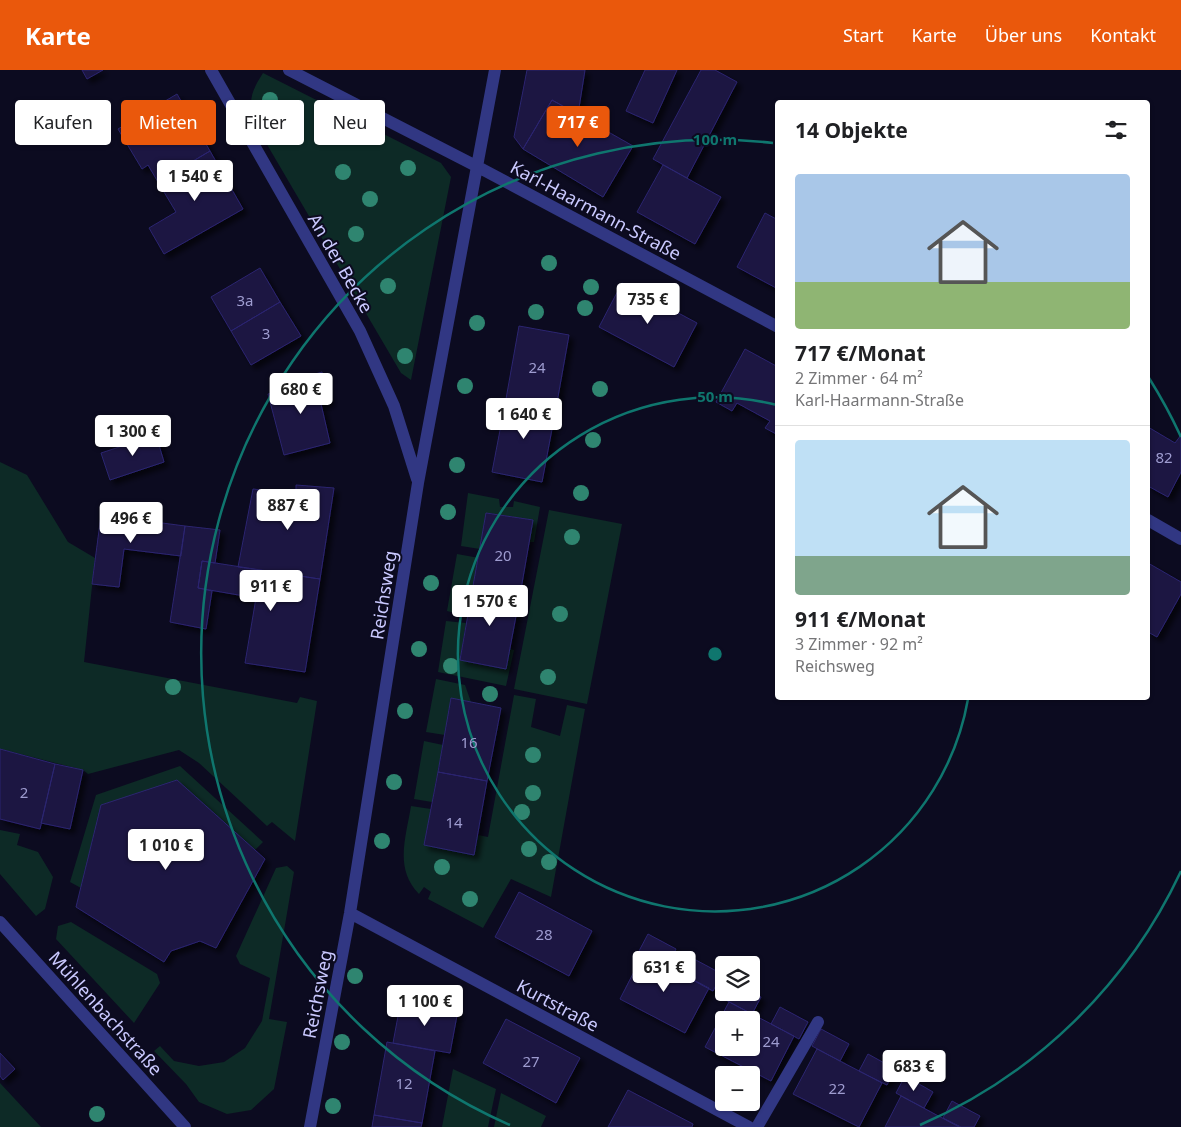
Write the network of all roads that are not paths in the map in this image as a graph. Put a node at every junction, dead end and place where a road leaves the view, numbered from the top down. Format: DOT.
graph roads {
  1 [pos="211,70"];
  2 [pos="289,70"];
  3 [pos="495,70"];
  4 [pos="478,167"];
  5 [pos="775,325"];
  6 [pos="418,483"];
  7 [pos="1150,521"];
  8 [pos="1181,539"];
  9 [pos="350,913"];
  10 [pos="0,922"];
  11 [pos="818,1022"];
  12 [pos="185,1127"];
  13 [pos="310,1127"];
  14 [pos="750,1127"];
  15 [pos="757,1127"];
  1 -- 6 [label="street, An der Becke"];
  2 -- 4 [label="street"];
  3 -- 4 [label="street, Reichsweg"];
  4 -- 5 [label="street, Karl-Haarmann-Straße"];
  4 -- 6 [label="street, Reichsweg"];
  6 -- 9 [label="street, Reichsweg"];
  7 -- 8 [label="street"];
  9 -- 13 [label="street, Reichsweg"];
  9 -- 14 [label="street, Kurtstraße"];
  10 -- 12 [label="street, Mühlenbachstraße"];
  11 -- 15 [label="street"];
}
